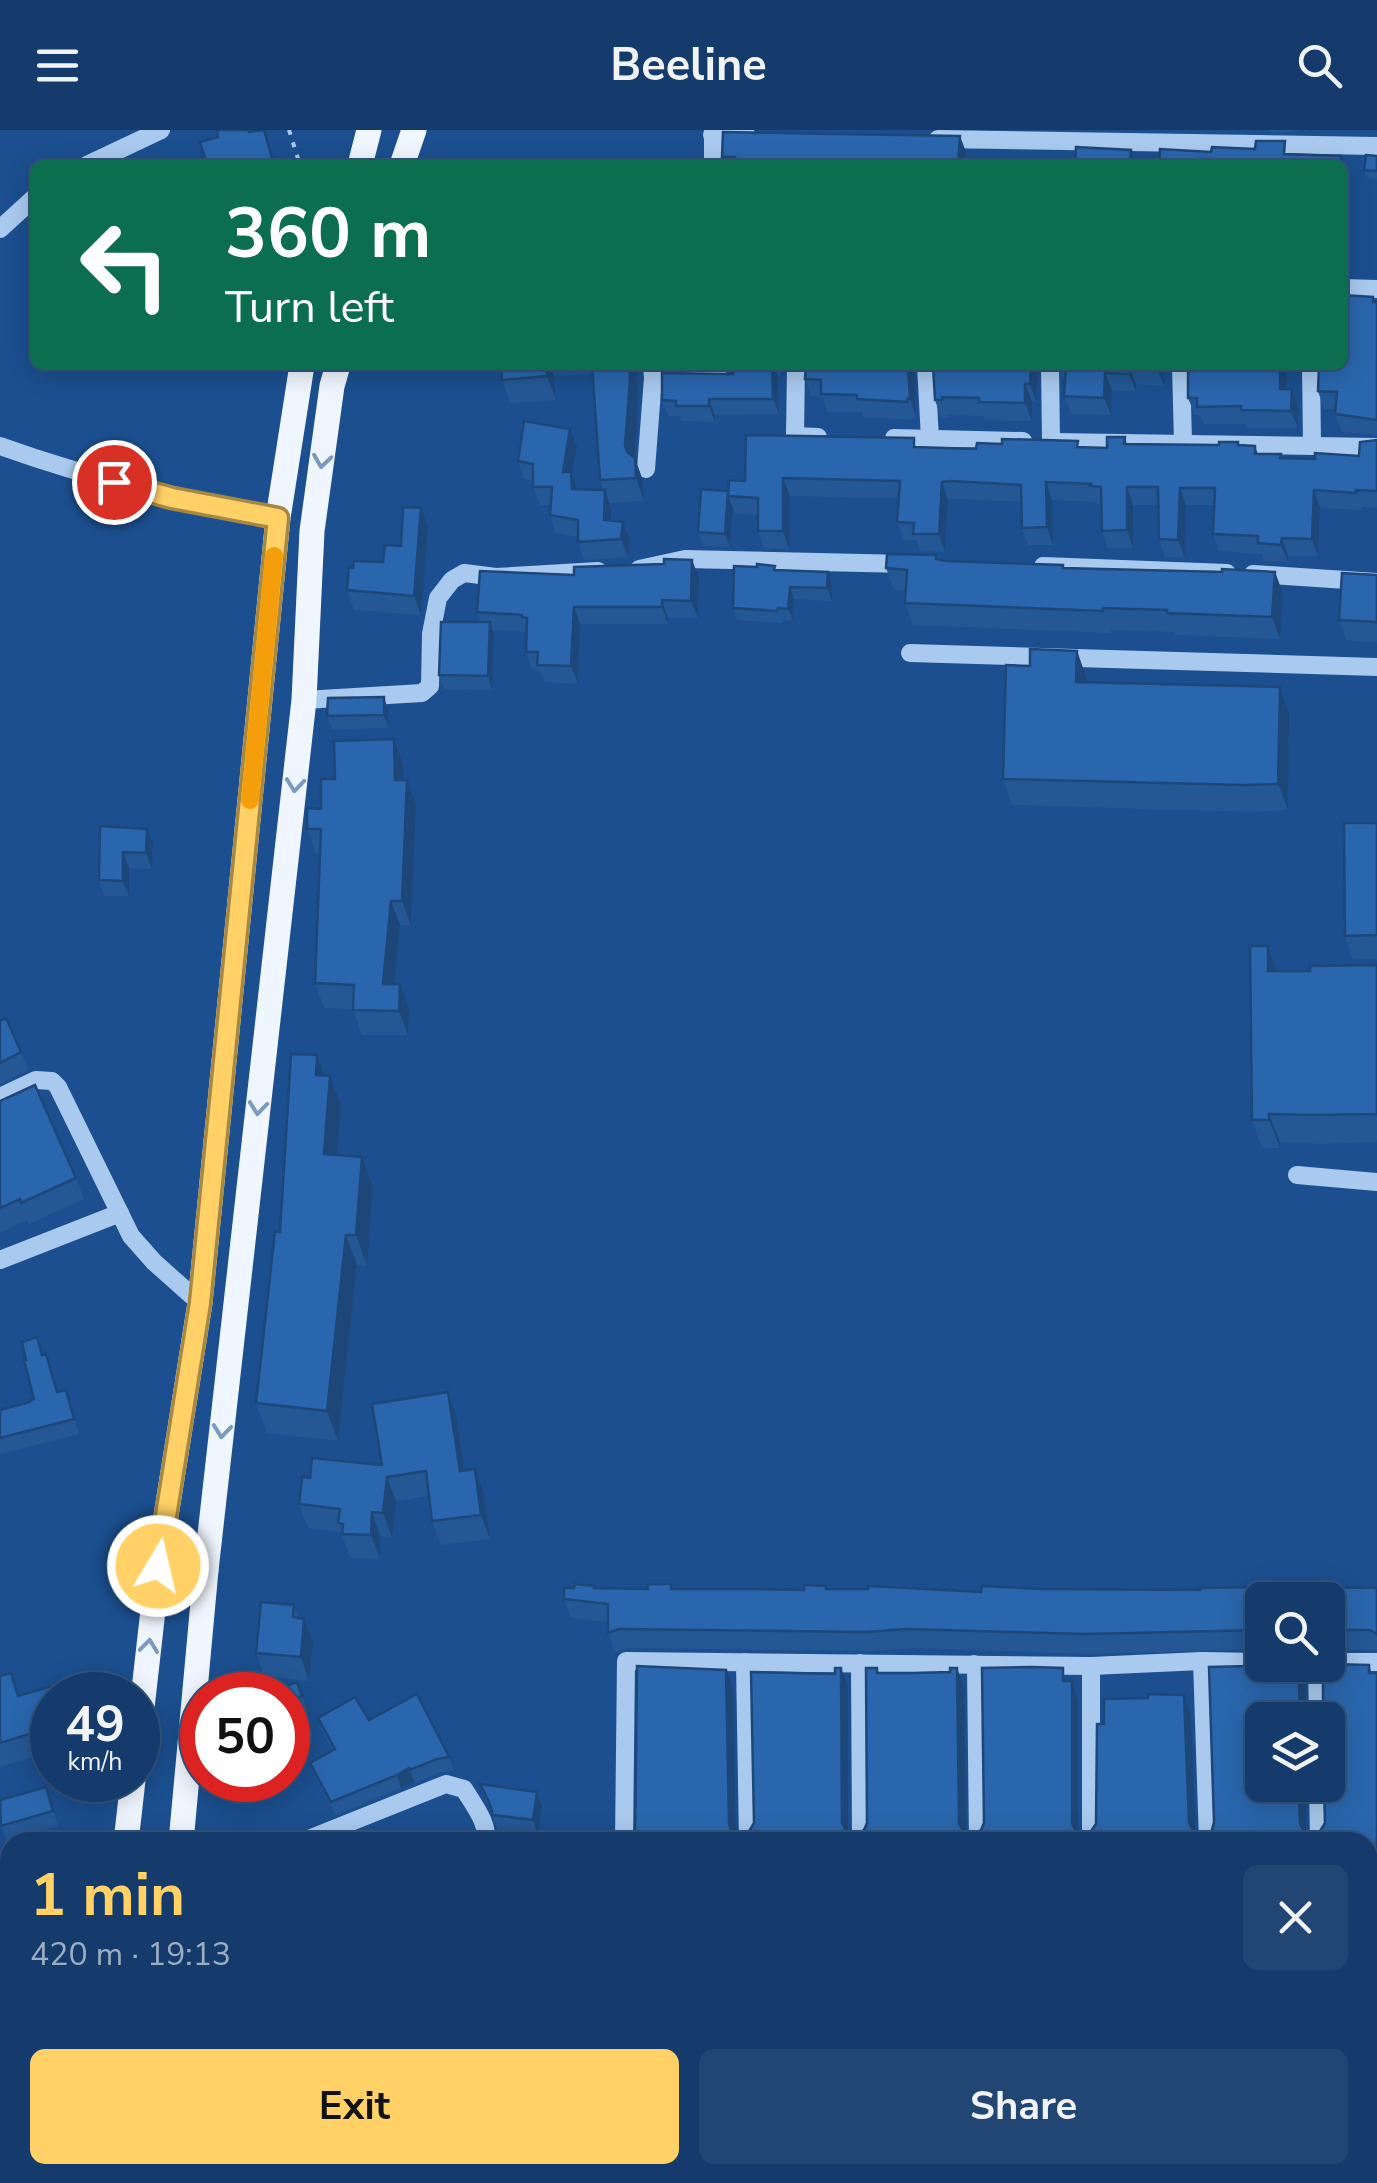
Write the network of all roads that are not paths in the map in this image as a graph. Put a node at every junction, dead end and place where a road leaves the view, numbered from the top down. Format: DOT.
graph roads {
  1 [pos="161,130"];
  2 [pos="369,130"];
  3 [pos="414,130"];
  4 [pos="712,132"];
  5 [pos="771,136"];
  6 [pos="927,138"];
  7 [pos="1377,146"];
  8 [pos="98,160"];
  9 [pos="361,160"];
  10 [pos="404,160"];
  11 [pos="713,160"];
  12 [pos="30,202"];
  13 [pos="0,229"];
  14 [pos="1348,288"];
  15 [pos="1377,289"];
  16 [pos="301,370"];
  17 [pos="337,370"];
  18 [pos="696,370"];
  19 [pos="796,370"];
  20 [pos="926,370"];
  21 [pos="1050,370"];
  22 [pos="1181,370"];
  23 [pos="1311,370"];
  24 [pos="652,372"];
  25 [pos="834,437"];
  26 [pos="872,438"];
  27 [pos="930,439"];
  28 [pos="1051,442"];
  29 [pos="1183,443"];
  30 [pos="0,446"];
  31 [pos="1312,446"];
  32 [pos="1377,447"];
  33 [pos="646,469"];
  34 [pos="278,518"];
  35 [pos="922,564"];
  36 [pos="1020,566"];
  37 [pos="1377,582"];
  38 [pos="910,653"];
  39 [pos="1377,667"];
  40 [pos="304,700"];
  41 [pos="0,1097"];
  42 [pos="1297,1175"];
  43 [pos="1377,1182"];
  44 [pos="120,1213"];
  45 [pos="0,1260"];
  46 [pos="200,1303"];
  47 [pos="158,1566"];
  48 [pos="206,1570"];
  49 [pos="1202,1661"];
  50 [pos="745,1662"];
  51 [pos="1245,1662"];
  52 [pos="1345,1662"];
  53 [pos="1377,1662"];
  54 [pos="860,1663"];
  55 [pos="974,1664"];
  56 [pos="1091,1666"];
  57 [pos="146,1672"];
  58 [pos="131,1802"];
  59 [pos="1318,1802"];
  60 [pos="127,1832"];
  61 [pos="182,1832"];
  62 [pos="327,1832"];
  63 [pos="487,1832"];
  64 [pos="624,1832"];
  65 [pos="748,1832"];
  66 [pos="861,1832"];
  67 [pos="978,1832"];
  68 [pos="1091,1832"];
  69 [pos="1208,1832"];
  70 [pos="1318,1832"];
  1 -- 8 [label="street"];
  2 -- 9 [label="main road"];
  3 -- 10 [label="main road"];
  4 -- 5 [label="street"];
  4 -- 11 [label="street"];
  6 -- 7 [label="street"];
  12 -- 13 [label="street"];
  14 -- 15 [label="street"];
  16 -- 34 [label="main road"];
  17 -- 40 [label="main road, one-way"];
  18 -- 24 [label="street"];
  19 -- 25 [label="street"];
  20 -- 27 [label="street"];
  21 -- 28 [label="street"];
  22 -- 29 [label="street"];
  23 -- 31 [label="street"];
  24 -- 33 [label="street"];
  26 -- 27 [label="street"];
  27 -- 28 [label="street"];
  28 -- 29 [label="street"];
  29 -- 31 [label="street"];
  30 -- 34 [label="street"];
  31 -- 32 [label="street"];
  34 -- 46 [label="main road"];
  35 -- 40 [label="street"];
  36 -- 37 [label="street"];
  38 -- 39 [label="street"];
  40 -- 48 [label="main road, one-way"];
  41 -- 44 [label="street"];
  42 -- 43 [label="street"];
  44 -- 45 [label="street"];
  44 -- 46 [label="street"];
  46 -- 47 [label="main road"];
  47 -- 48 [label="main road"];
  57 -- 47 [label="main road, one-way"];
  48 -- 61 [label="main road"];
  49 -- 51 [label="street"];
  49 -- 56 [label="street"];
  49 -- 69 [label="street"];
  50 -- 54 [label="street"];
  50 -- 64 [label="street"];
  50 -- 65 [label="street"];
  52 -- 53 [label="street"];
  54 -- 55 [label="street"];
  54 -- 66 [label="street"];
  55 -- 56 [label="street"];
  55 -- 67 [label="street"];
  56 -- 68 [label="street"];
  58 -- 60 [label="main road"];
  59 -- 70 [label="street"];
  62 -- 63 [label="street"];
}
